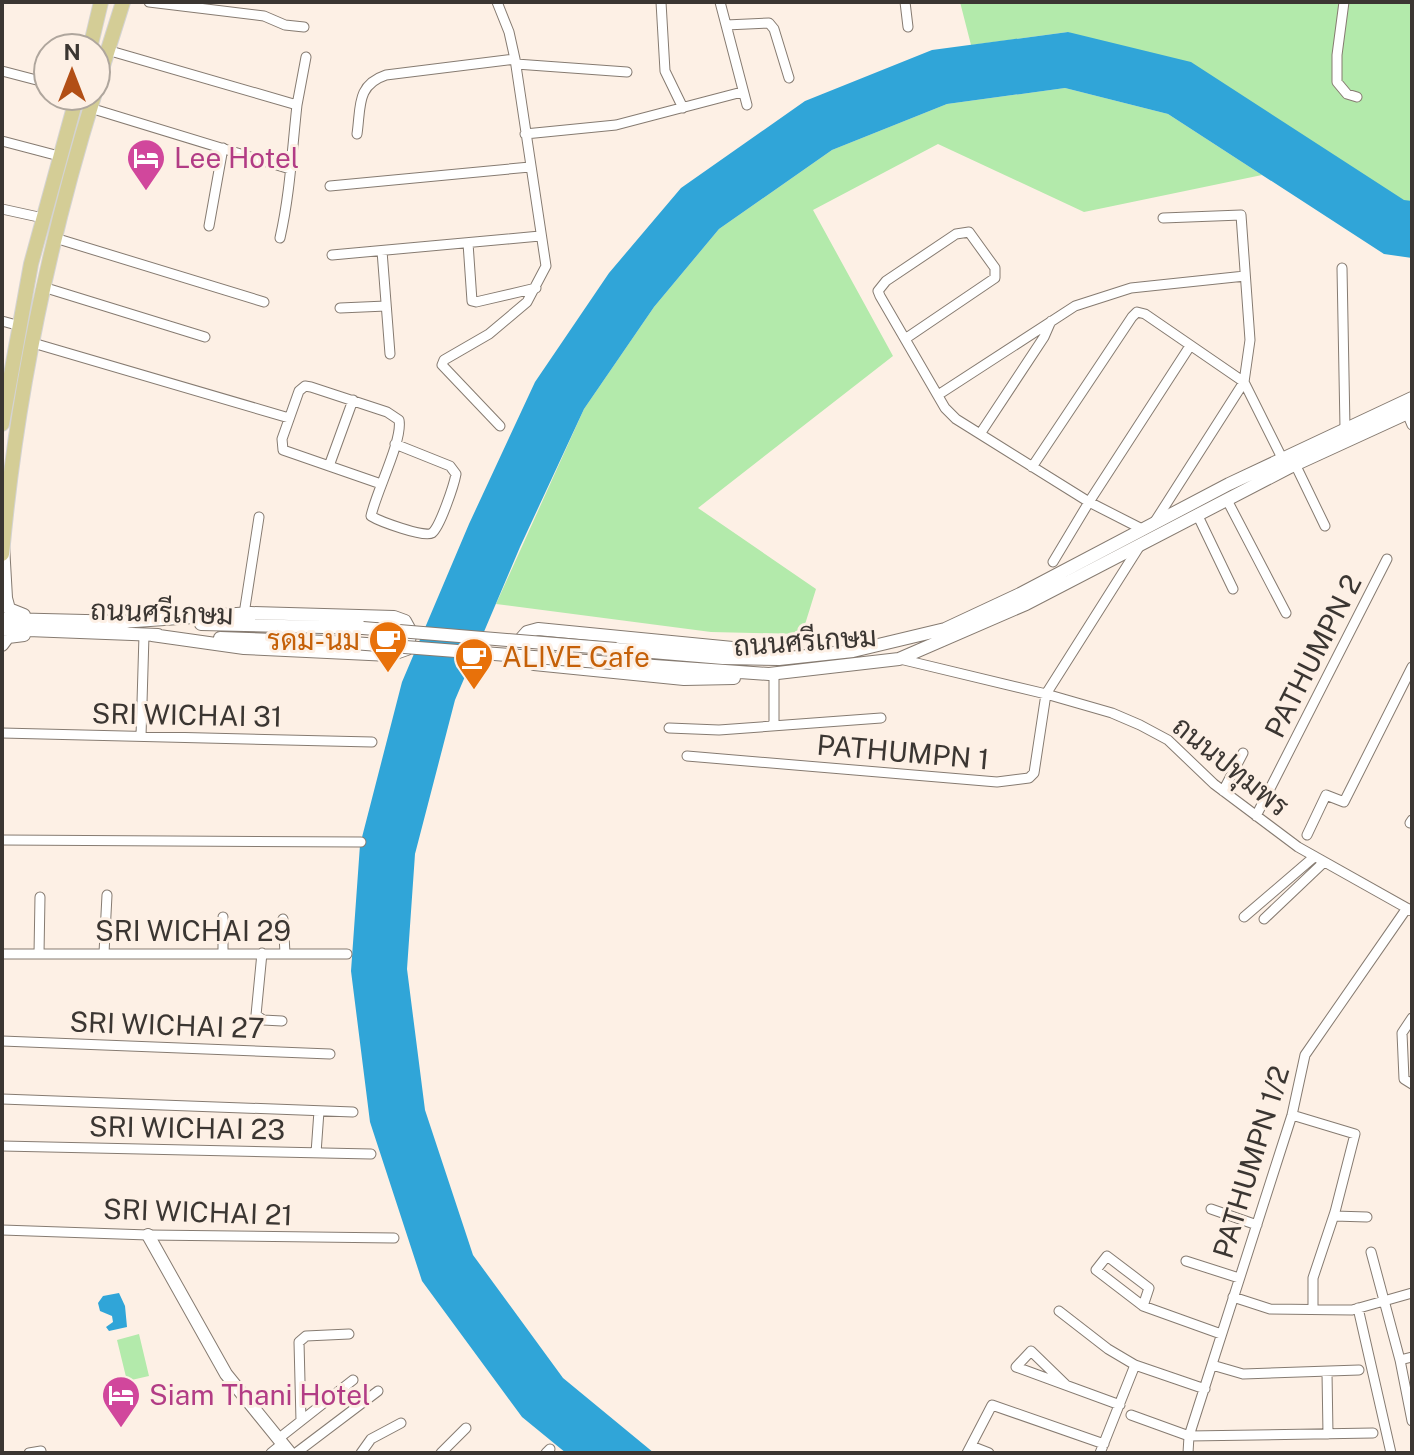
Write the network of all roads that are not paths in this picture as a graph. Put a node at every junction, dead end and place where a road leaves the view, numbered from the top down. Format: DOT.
graph roads {
  1 [pos="101,2"];
  2 [pos="123,2"];
  3 [pos="149,2"];
  4 [pos="497,2"];
  5 [pos="661,2"];
  6 [pos="720,2"];
  7 [pos="905,2"];
  8 [pos="1344,2"];
  9 [pos="726,25"];
  10 [pos="304,27"];
  11 [pos="908,27"];
  12 [pos="94,32"];
  13 [pos="112,35"];
  14 [pos="112,51"];
  15 [pos="306,57"];
  16 [pos="515,61"];
  17 [pos="2,71"];
  18 [pos="627,72"];
  19 [pos="789,78"];
  20 [pos="32,79"];
  21 [pos="742,92"];
  22 [pos="1357,97"];
  23 [pos="297,105"];
  24 [pos="747,105"];
  25 [pos="683,108"];
  26 [pos="112,109"];
  27 [pos="72,112"];
  28 [pos="89,112"];
  29 [pos="357,134"];
  30 [pos="525,134"];
  31 [pos="2,141"];
  32 [pos="223,148"];
  33 [pos="59,156"];
  34 [pos="530,167"];
  35 [pos="290,169"];
  36 [pos="330,186"];
  37 [pos="2,209"];
  38 [pos="43,218"];
  39 [pos="1163,218"];
  40 [pos="209,226"];
  41 [pos="540,236"];
  42 [pos="55,238"];
  43 [pos="280,238"];
  44 [pos="468,243"];
  45 [pos="382,251"];
  46 [pos="332,255"];
  47 [pos="1342,268"];
  48 [pos="1245,276"];
  49 [pos="43,287"];
  50 [pos="536,288"];
  51 [pos="264,302"];
  52 [pos="386,306"];
  53 [pos="340,308"];
  54 [pos="2,321"];
  55 [pos="1051,321"];
  56 [pos="20,326"];
  57 [pos="205,337"];
  58 [pos="905,339"];
  59 [pos="33,343"];
  60 [pos="1190,346"];
  61 [pos="390,354"];
  62 [pos="1244,382"];
  63 [pos="938,395"];
  64 [pos="1412,398"];
  65 [pos="353,400"];
  66 [pos="1410,416"];
  67 [pos="289,418"];
  68 [pos="2,424"];
  69 [pos="500,426"];
  70 [pos="1345,428"];
  71 [pos="980,434"];
  72 [pos="395,444"];
  73 [pos="8,453"];
  74 [pos="1282,458"];
  75 [pos="1295,464"];
  76 [pos="329,466"];
  77 [pos="1032,467"];
  78 [pos="381,484"];
  79 [pos="1227,500"];
  80 [pos="1089,502"];
  81 [pos="1197,514"];
  82 [pos="259,517"];
  83 [pos="1325,526"];
  84 [pos="1146,531"];
  85 [pos="3,545"];
  86 [pos="2,554"];
  87 [pos="1387,559"];
  88 [pos="1053,562"];
  89 [pos="1233,589"];
  90 [pos="1286,613"];
  91 [pos="244,614"];
  92 [pos="2,619"];
  93 [pos="121,622"];
  94 [pos="76,627"];
  95 [pos="2,629"];
  96 [pos="148,635"];
  97 [pos="2,645"];
  98 [pos="853,651"];
  99 [pos="899,659"];
  100 [pos="1412,667"];
  101 [pos="771,673"];
  102 [pos="1046,694"];
  103 [pos="881,718"];
  104 [pos="774,724"];
  105 [pos="669,728"];
  106 [pos="2,733"];
  107 [pos="141,736"];
  108 [pos="372,742"];
  109 [pos="1243,753"];
  110 [pos="687,756"];
  111 [pos="1223,791"];
  112 [pos="1256,816"];
  113 [pos="1307,835"];
  114 [pos="2,840"];
  115 [pos="361,842"];
  116 [pos="1319,860"];
  117 [pos="107,895"];
  118 [pos="40,897"];
  119 [pos="1410,910"];
  120 [pos="223,917"];
  121 [pos="1244,917"];
  122 [pos="283,919"];
  123 [pos="1264,919"];
  124 [pos="39,953"];
  125 [pos="104,953"];
  126 [pos="223,953"];
  127 [pos="262,953"];
  128 [pos="285,953"];
  129 [pos="2,954"];
  130 [pos="347,954"];
  131 [pos="1412,1018"];
  132 [pos="282,1021"];
  133 [pos="2,1041"];
  134 [pos="330,1054"];
  135 [pos="1411,1081"];
  136 [pos="2,1099"];
  137 [pos="319,1111"];
  138 [pos="353,1112"];
  139 [pos="1292,1115"];
  140 [pos="2,1146"];
  141 [pos="316,1153"];
  142 [pos="371,1154"];
  143 [pos="1211,1209"];
  144 [pos="1334,1216"];
  145 [pos="1367,1217"];
  146 [pos="1257,1225"];
  147 [pos="2,1230"];
  148 [pos="148,1235"];
  149 [pos="394,1238"];
  150 [pos="1371,1252"];
  151 [pos="1186,1261"];
  152 [pos="1239,1278"];
  153 [pos="1412,1293"];
  154 [pos="1233,1297"];
  155 [pos="1383,1302"];
  156 [pos="1143,1306"];
  157 [pos="1358,1308"];
  158 [pos="1313,1309"];
  159 [pos="1059,1311"];
  160 [pos="349,1334"];
  161 [pos="1221,1334"];
  162 [pos="1412,1357"];
  163 [pos="1400,1360"];
  164 [pos="1135,1365"];
  165 [pos="1212,1365"];
  166 [pos="1359,1370"];
  167 [pos="1327,1373"];
  168 [pos="353,1380"];
  169 [pos="1066,1385"];
  170 [pos="1205,1389"];
  171 [pos="378,1391"];
  172 [pos="1120,1405"];
  173 [pos="1131,1415"];
  174 [pos="1411,1417"];
  175 [pos="301,1421"];
  176 [pos="401,1423"];
  177 [pos="466,1428"];
  178 [pos="1373,1433"];
  179 [pos="1328,1434"];
  180 [pos="1189,1436"];
  181 [pos="283,1445"];
  182 [pos="1102,1448"];
  183 [pos="969,1450"];
  184 [pos="41,1451"];
  185 [pos="29,1453"];
  186 [pos="271,1453"];
  187 [pos="296,1453"];
  188 [pos="361,1453"];
  189 [pos="441,1453"];
  190 [pos="989,1453"];
  191 [pos="1188,1453"];
  192 [pos="1391,1453"];
  1 -- 12 [label="main road"];
  2 -- 13 [label="main road"];
  3 -- 10 [label="street"];
  4 -- 16 [label="street"];
  5 -- 25 [label="street"];
  6 -- 9 [label="street"];
  7 -- 11 [label="street"];
  8 -- 22 [label="street"];
  9 -- 19 [label="street"];
  9 -- 21 [label="street"];
  14 -- 23 [label="street"];
  15 -- 23 [label="street"];
  16 -- 18 [label="street"];
  16 -- 29 [label="street"];
  16 -- 30 [label="street"];
  17 -- 20 [label="street"];
  21 -- 24 [label="street"];
  21 -- 25 [label="street"];
  23 -- 35 [label="street"];
  25 -- 30 [label="street"];
  26 -- 32 [label="street"];
  27 -- 33 [label="main road"];
  28 -- 42 [label="main road"];
  30 -- 34 [label="street"];
  31 -- 33 [label="street"];
  32 -- 35 [label="street"];
  32 -- 40 [label="street"];
  33 -- 38 [label="main road"];
  34 -- 36 [label="street"];
  34 -- 41 [label="street"];
  35 -- 43 [label="street"];
  37 -- 38 [label="street"];
  38 -- 56 [label="main road"];
  39 -- 48 [label="street"];
  41 -- 44 [label="street"];
  41 -- 50 [label="street"];
  42 -- 49 [label="main road"];
  42 -- 51 [label="street"];
  44 -- 45 [label="street"];
  44 -- 50 [label="street"];
  45 -- 46 [label="street"];
  45 -- 52 [label="street"];
  47 -- 70 [label="street"];
  48 -- 55 [label="street"];
  48 -- 62 [label="street"];
  49 -- 57 [label="street"];
  49 -- 59 [label="main road"];
  50 -- 69 [label="street"];
  52 -- 53 [label="street"];
  52 -- 61 [label="street"];
  54 -- 56 [label="street"];
  55 -- 63 [label="street"];
  55 -- 71 [label="street"];
  56 -- 68 [label="main road"];
  58 -- 58 [label="street"];
  58 -- 63 [label="street"];
  59 -- 67 [label="street"];
  59 -- 73 [label="main road"];
  60 -- 62 [label="street"];
  60 -- 77 [label="street"];
  60 -- 80 [label="street"];
  62 -- 74 [label="street"];
  62 -- 84 [label="street"];
  63 -- 71 [label="street"];
  64 -- 70 [label="main road, ถนนศรีเกษม"];
  65 -- 67 [label="street"];
  65 -- 72 [label="street"];
  65 -- 76 [label="street"];
  66 -- 75 [label="main road, ถนนศรีเกษม"];
  67 -- 76 [label="street"];
  70 -- 74 [label="main road, ถนนศรีเกษม"];
  71 -- 77 [label="street"];
  72 -- 78 [label="street"];
  72 -- 78 [label="street"];
  73 -- 85 [label="main road"];
  74 -- 84 [label="main road, ถนนศรีเกษม"];
  75 -- 79 [label="main road, ถนนศรีเกษม"];
  75 -- 83 [label="street"];
  76 -- 78 [label="street"];
  77 -- 80 [label="street"];
  79 -- 81 [label="main road, ถนนศรีเกษม"];
  79 -- 90 [label="street"];
  80 -- 84 [label="street"];
  80 -- 88 [label="street"];
  81 -- 84 [label="main road, ถนนศรีเกษม"];
  81 -- 89 [label="street"];
  82 -- 91 [label="street"];
  84 -- 98 [label="main road, ถนนศรีเกษม"];
  84 -- 99 [label="main road, ถนนศรีเกษม"];
  84 -- 102 [label="street"];
  85 -- 86 [label="main road"];
  85 -- 94 [label="main road"];
  87 -- 112 [label="street, PATHUMPN 2"];
  91 -- 93 [label="main road"];
  91 -- 96 [label="main road"];
  92 -- 94 [label="main road, ถนนศรีเกษม"];
  93 -- 94 [label="main road, ถนนศรีเกษม"];
  93 -- 98 [label="main road, ถนนศรีเกษม, bridge"];
  94 -- 95 [label="main road, ถนนศรีเกษม"];
  94 -- 96 [label="main road, ถนนศรีเกษม"];
  94 -- 97 [label="main road"];
  96 -- 101 [label="main road, ถนนศรีเกษม, bridge"];
  96 -- 107 [label="street"];
  98 -- 101 [label="main road"];
  99 -- 101 [label="main road, ถนนศรีเกษม"];
  99 -- 102 [label="street, ถนนปทุมพร"];
  100 -- 113 [label="street"];
  101 -- 104 [label="street"];
  102 -- 110 [label="street, PATHUMPN 1"];
  102 -- 111 [label="street, ถนนปทุมพร"];
  103 -- 104 [label="street"];
  104 -- 105 [label="street"];
  106 -- 107 [label="street, SRI WICHAI 31"];
  107 -- 108 [label="street, SRI WICHAI 31"];
  109 -- 111 [label="street"];
  111 -- 112 [label="street, ถนนปทุมพร"];
  112 -- 116 [label="street, ถนนปทุมพร"];
  114 -- 115 [label="street"];
  116 -- 119 [label="street, ถนนปทุมพร"];
  116 -- 121 [label="street"];
  116 -- 123 [label="street"];
  117 -- 125 [label="street"];
  118 -- 124 [label="street"];
  119 -- 139 [label="street, PATHUMPN 1/2"];
  120 -- 126 [label="street"];
  122 -- 128 [label="street"];
  124 -- 125 [label="street, SRI WICHAI 29"];
  124 -- 129 [label="street, SRI WICHAI 29"];
  125 -- 126 [label="street, SRI WICHAI 29"];
  126 -- 127 [label="street, SRI WICHAI 29"];
  127 -- 128 [label="street, SRI WICHAI 29"];
  127 -- 132 [label="street"];
  128 -- 130 [label="street, SRI WICHAI 29"];
  131 -- 135 [label="street"];
  133 -- 134 [label="street, SRI WICHAI 27"];
  136 -- 137 [label="street"];
  137 -- 138 [label="street"];
  137 -- 141 [label="street"];
  139 -- 144 [label="street"];
  139 -- 146 [label="street, PATHUMPN 1/2"];
  140 -- 141 [label="street, SRI WICHAI 23"];
  141 -- 142 [label="street, SRI WICHAI 23"];
  143 -- 146 [label="street"];
  144 -- 145 [label="street"];
  144 -- 158 [label="street"];
  146 -- 152 [label="street, PATHUMPN 1/2"];
  147 -- 148 [label="street, SRI WICHAI 21"];
  148 -- 149 [label="street, SRI WICHAI 21"];
  148 -- 181 [label="main road"];
  150 -- 155 [label="street"];
  151 -- 152 [label="street"];
  152 -- 154 [label="street, PATHUMPN 1/2"];
  153 -- 155 [label="street"];
  154 -- 158 [label="street"];
  154 -- 161 [label="street, PATHUMPN 1/2"];
  155 -- 157 [label="street"];
  155 -- 163 [label="street"];
  156 -- 156 [label="street"];
  156 -- 161 [label="street"];
  157 -- 158 [label="street"];
  157 -- 192 [label="street"];
  159 -- 164 [label="street"];
  160 -- 175 [label="street"];
  161 -- 165 [label="street, PATHUMPN 1/2"];
  162 -- 163 [label="street"];
  163 -- 174 [label="street"];
  164 -- 170 [label="street"];
  164 -- 172 [label="street"];
  165 -- 167 [label="street"];
  165 -- 170 [label="street, PATHUMPN 1/2"];
  166 -- 167 [label="street"];
  167 -- 179 [label="street"];
  168 -- 175 [label="street"];
  169 -- 169 [label="street"];
  169 -- 172 [label="street"];
  170 -- 180 [label="street, PATHUMPN 1/2"];
  171 -- 187 [label="street"];
  172 -- 182 [label="street"];
  173 -- 180 [label="street"];
  175 -- 181 [label="street"];
  176 -- 188 [label="street"];
  177 -- 189 [label="street"];
  178 -- 179 [label="street"];
  179 -- 180 [label="street"];
  180 -- 191 [label="street, PATHUMPN 1/2"];
  181 -- 186 [label="street"];
  182 -- 183 [label="street"];
  183 -- 190 [label="street"];
  184 -- 185 [label="street"];
}
